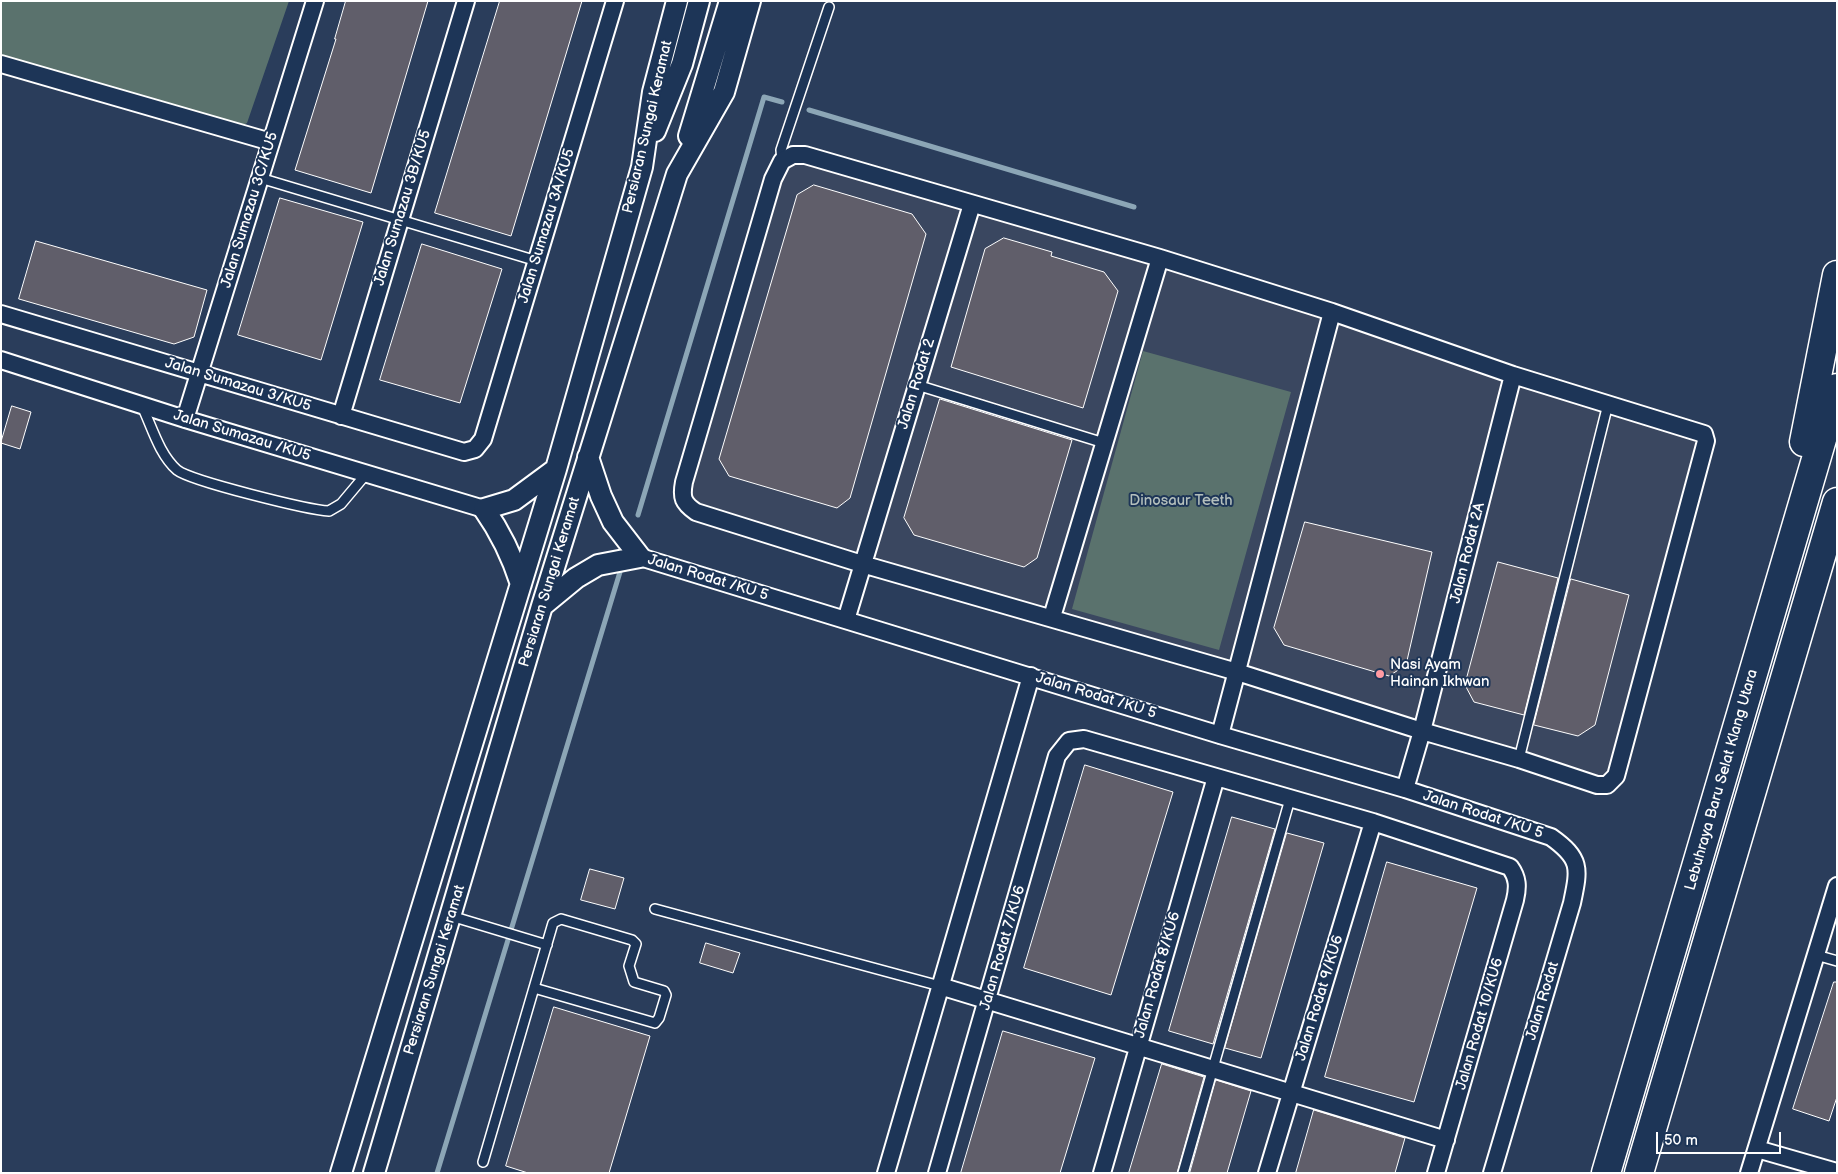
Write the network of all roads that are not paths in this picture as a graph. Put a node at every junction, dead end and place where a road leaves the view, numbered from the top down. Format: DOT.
graph roads {
  1 [pos="315,1"];
  2 [pos="466,1"];
  3 [pos="615,1"];
  4 [pos="677,1"];
  5 [pos="699,1"];
  6 [pos="730,1"];
  7 [pos="750,1"];
  8 [pos="829,7"];
  9 [pos="1,64"];
  10 [pos="271,142"];
  11 [pos="782,161"];
  12 [pos="642,163"];
  13 [pos="678,174"];
  14 [pos="260,178"];
  15 [pos="972,204"];
  16 [pos="400,219"];
  17 [pos="1160,258"];
  18 [pos="536,261"];
  19 [pos="1837,276"];
  20 [pos="1332,312"];
  21 [pos="1,314"];
  22 [pos="1,360"];
  23 [pos="200,374"];
  24 [pos="1513,375"];
  25 [pos="917,385"];
  26 [pos="1837,388"];
  27 [pos="1608,404"];
  28 [pos="142,406"];
  29 [pos="341,416"];
  30 [pos="184,419"];
  31 [pos="1104,443"];
  32 [pos="475,449"];
  33 [pos="588,457"];
  34 [pos="556,469"];
  35 [pos="368,474"];
  36 [pos="1837,502"];
  37 [pos="484,509"];
  38 [pos="1837,544"];
  39 [pos="640,557"];
  40 [pos="862,564"];
  41 [pos="521,584"];
  42 [pos="1774,603"];
  43 [pos="542,606"];
  44 [pos="1052,617"];
  45 [pos="846,620"];
  46 [pos="1238,672"];
  47 [pos="1030,676"];
  48 [pos="1422,731"];
  49 [pos="1220,735"];
  50 [pos="1519,759"];
  51 [pos="1216,777"];
  52 [pos="1405,789"];
  53 [pos="1290,799"];
  54 [pos="1750,801"];
  55 [pos="1373,822"];
  56 [pos="1551,837"];
  57 [pos="1837,886"];
  58 [pos="655,909"];
  59 [pos="451,917"];
  60 [pos="414,933"];
  61 [pos="547,945"];
  62 [pos="1816,955"];
  63 [pos="1837,961"];
  64 [pos="940,986"];
  65 [pos="534,988"];
  66 [pos="988,1000"];
  67 [pos="1137,1045"];
  68 [pos="1212,1068"];
  69 [pos="1292,1092"];
  70 [pos="1446,1140"];
  71 [pos="1757,1149"];
  72 [pos="484,1162"];
  73 [pos="1837,1172"];
  74 [pos="341,1173"];
  75 [pos="374,1173"];
  76 [pos="886,1173"];
  77 [pos="937,1173"];
  78 [pos="1102,1173"];
  79 [pos="1182,1173"];
  80 [pos="1267,1173"];
  81 [pos="1436,1173"];
  82 [pos="1492,1173"];
  83 [pos="1606,1173"];
  84 [pos="1639,1173"];
  85 [pos="1749,1173"];
  1 -- 10 [label="street, Jalan Sumazau 3C/KU5"];
  2 -- 16 [label="street, Jalan Sumazau 3B/KU5"];
  3 -- 18 [label="street, Jalan Sumazau 3A/KU5"];
  4 -- 12 [label="street, Persiaran Sungai Keramat"];
  5 -- 12 [label="street"];
  6 -- 13 [label="street"];
  7 -- 13 [label="street, Persiaran Sungai Keramat"];
  8 -- 11 [label="lane"];
  9 -- 10 [label="street"];
  10 -- 14 [label="street, Jalan Sumazau 3C/KU5"];
  11 -- 15 [label="street"];
  11 -- 40 [label="street"];
  12 -- 34 [label="street, Persiaran Sungai Keramat"];
  13 -- 33 [label="street, Persiaran Sungai Keramat"];
  14 -- 16 [label="lane"];
  14 -- 23 [label="street, Jalan Sumazau 3C/KU5"];
  15 -- 17 [label="street"];
  15 -- 25 [label="street, Jalan Rodat 2"];
  16 -- 18 [label="lane"];
  16 -- 29 [label="street, Jalan Sumazau 3B/KU5"];
  17 -- 20 [label="street"];
  17 -- 31 [label="street"];
  18 -- 32 [label="street, Jalan Sumazau 3A/KU5"];
  19 -- 42 [label="highway"];
  20 -- 24 [label="street"];
  20 -- 46 [label="street"];
  21 -- 23 [label="street, Jalan Sumazau 3/KU5"];
  22 -- 28 [label="street, Jalan Sumazau /KU5"];
  23 -- 29 [label="street, Jalan Sumazau 3/KU5"];
  23 -- 30 [label="street, Jalan Sumazau 3C/KU5"];
  24 -- 27 [label="street"];
  24 -- 48 [label="street, Jalan Rodat 2A"];
  25 -- 31 [label="lane"];
  25 -- 40 [label="street, Jalan Rodat 2"];
  26 -- 42 [label="highway, Lebuhraya Baru Selat Klang Utara"];
  27 -- 50 [label="lane"];
  27 -- 50 [label="street"];
  28 -- 30 [label="street, Jalan Sumazau /KU5"];
  28 -- 35 [label="lane"];
  29 -- 32 [label="street, Jalan Sumazau 3/KU5"];
  30 -- 35 [label="street, Jalan Sumazau /KU5"];
  31 -- 44 [label="street"];
  33 -- 39 [label="street"];
  33 -- 43 [label="street, Persiaran Sungai Keramat"];
  34 -- 37 [label="street"];
  34 -- 41 [label="street, Persiaran Sungai Keramat"];
  35 -- 37 [label="street, Jalan Sumazau /KU5"];
  36 -- 54 [label="highway, Lebuhraya Baru Selat Klang Utara"];
  37 -- 41 [label="street"];
  38 -- 54 [label="highway"];
  39 -- 43 [label="street"];
  39 -- 45 [label="street, Jalan Rodat /KU 5"];
  40 -- 44 [label="street"];
  40 -- 45 [label="street, Jalan Rodat 2"];
  41 -- 60 [label="street, Persiaran Sungai Keramat"];
  42 -- 83 [label="highway, Lebuhraya Baru Selat Klang Utara"];
  43 -- 59 [label="street, Persiaran Sungai Keramat"];
  44 -- 46 [label="street"];
  45 -- 47 [label="street, Jalan Rodat /KU 5"];
  46 -- 48 [label="street"];
  46 -- 49 [label="street"];
  47 -- 49 [label="street, Jalan Rodat /KU 5"];
  47 -- 64 [label="street"];
  48 -- 50 [label="street"];
  48 -- 52 [label="street, Jalan Rodat 2A"];
  49 -- 52 [label="street, Jalan Rodat /KU 5"];
  51 -- 53 [label="street"];
  51 -- 66 [label="street, Jalan Rodat 7/KU6"];
  51 -- 67 [label="street, Jalan Rodat 8/KU6"];
  52 -- 56 [label="street, Jalan Rodat /KU 5"];
  53 -- 55 [label="street"];
  53 -- 68 [label="lane"];
  54 -- 84 [label="highway, Lebuhraya Baru Selat Klang Utara"];
  55 -- 69 [label="street, Jalan Rodat 9/KU6"];
  55 -- 70 [label="street, Jalan Rodat 10/KU6"];
  56 -- 82 [label="street, Jalan Rodat"];
  57 -- 62 [label="street"];
  58 -- 64 [label="lane"];
  59 -- 60 [label="street"];
  59 -- 61 [label="lane"];
  59 -- 75 [label="street, Persiaran Sungai Keramat"];
  60 -- 74 [label="street, Persiaran Sungai Keramat"];
  61 -- 65 [label="lane"];
  61 -- 65 [label="lane"];
  62 -- 63 [label="lane"];
  62 -- 71 [label="street"];
  64 -- 66 [label="street"];
  64 -- 76 [label="street"];
  65 -- 72 [label="lane"];
  66 -- 67 [label="street"];
  66 -- 77 [label="street, Jalan Rodat 7/KU6"];
  67 -- 68 [label="street"];
  67 -- 78 [label="street, Jalan Rodat 8/KU6"];
  68 -- 69 [label="street"];
  68 -- 79 [label="lane"];
  69 -- 70 [label="street"];
  69 -- 80 [label="street, Jalan Rodat 9/KU6"];
  70 -- 81 [label="street, Jalan Rodat 10/KU6"];
  71 -- 73 [label="street"];
  71 -- 85 [label="street"];
}
